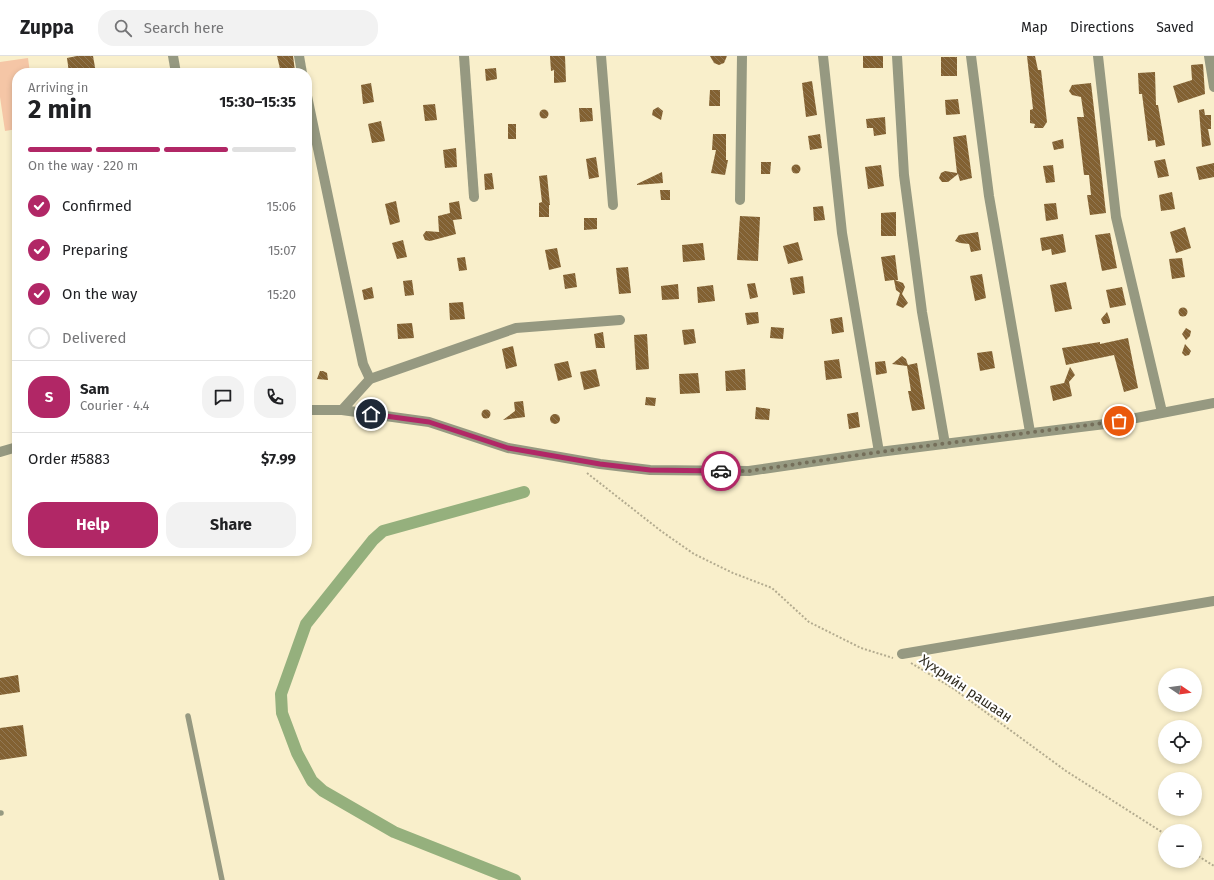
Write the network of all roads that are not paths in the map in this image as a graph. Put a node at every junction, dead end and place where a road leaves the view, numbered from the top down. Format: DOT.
graph roads {
  1 [pos="173,56"];
  2 [pos="299,56"];
  3 [pos="464,56"];
  4 [pos="601,56"];
  5 [pos="742,56"];
  6 [pos="823,56"];
  7 [pos="897,56"];
  8 [pos="971,56"];
  9 [pos="1098,56"];
  10 [pos="1210,56"];
  11 [pos="175,68"];
  12 [pos="301,68"];
  13 [pos="1214,87"];
  14 [pos="312,120"];
  15 [pos="474,197"];
  16 [pos="740,200"];
  17 [pos="613,205"];
  18 [pos="620,320"];
  19 [pos="370,379"];
  20 [pos="1214,403"];
  21 [pos="312,410"];
  22 [pos="342,410"];
  23 [pos="1162,412"];
  24 [pos="1030,432"];
  25 [pos="945,444"];
  26 [pos="12,448"];
  27 [pos="0,452"];
  28 [pos="879,452"];
  29 [pos="1214,601"];
  30 [pos="902,658"];
  31 [pos="188,716"];
  32 [pos="222,880"];
  1 -- 11 [label="street"];
  2 -- 12 [label="street"];
  3 -- 15 [label="street"];
  4 -- 17 [label="street"];
  5 -- 16 [label="street"];
  6 -- 28 [label="street"];
  7 -- 25 [label="street"];
  8 -- 24 [label="street"];
  9 -- 23 [label="street"];
  10 -- 13 [label="street"];
  14 -- 19 [label="street"];
  18 -- 19 [label="street"];
  19 -- 22 [label="street"];
  20 -- 23 [label="street"];
  21 -- 22 [label="street"];
  22 -- 28 [label="street"];
  23 -- 24 [label="street"];
  24 -- 25 [label="street"];
  25 -- 28 [label="street"];
  26 -- 27 [label="street"];
  29 -- 30 [label="street"];
  31 -- 32 [label="lane"];
}
